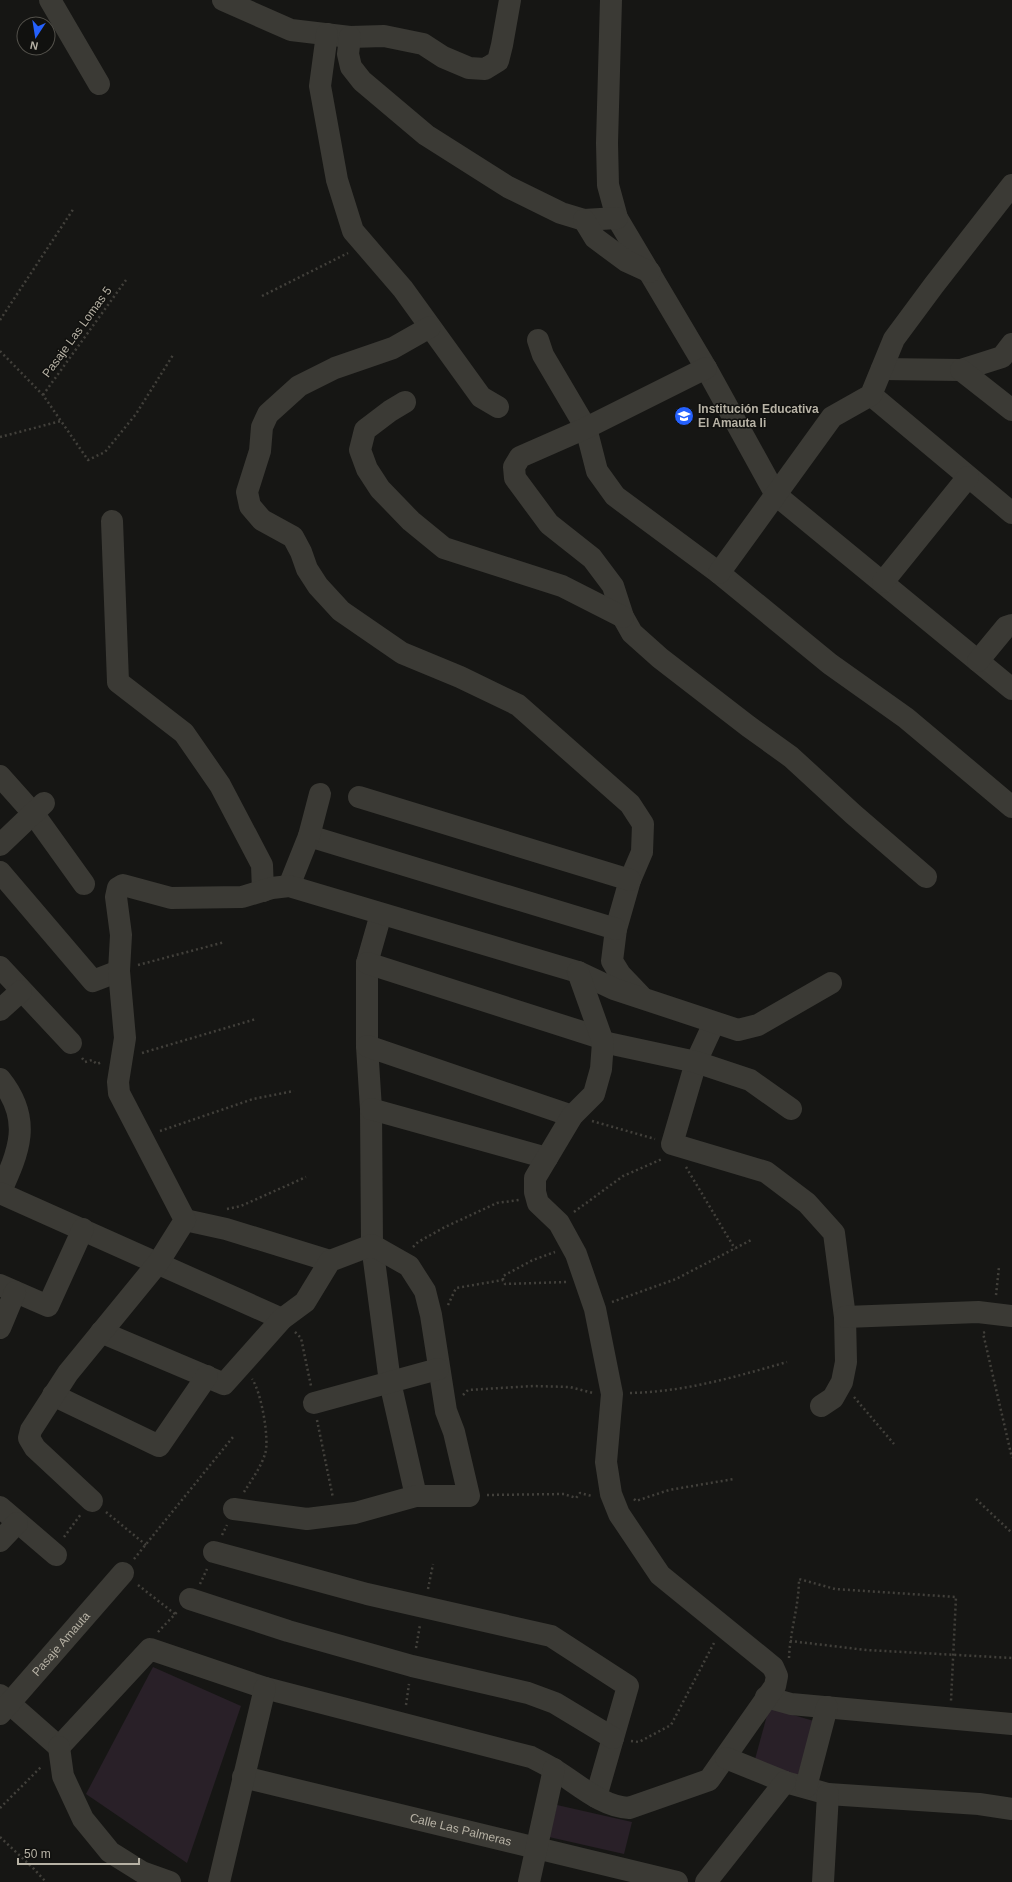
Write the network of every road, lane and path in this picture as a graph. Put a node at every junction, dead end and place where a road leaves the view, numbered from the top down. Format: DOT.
graph roads {
  1 [pos="50,0"];
  2 [pos="223,0"];
  3 [pos="510,0"];
  4 [pos="611,0"];
  5 [pos="327,34"];
  6 [pos="350,37"];
  7 [pos="99,84"];
  8 [pos="1012,185"];
  9 [pos="74,208"];
  10 [pos="617,218"];
  11 [pos="584,220"];
  12 [pos="365,244"];
  13 [pos="650,272"];
  14 [pos="126,280"];
  15 [pos="262,296"];
  16 [pos="0,320"];
  17 [pos="430,327"];
  18 [pos="538,340"];
  19 [pos="1012,344"];
  20 [pos="0,351"];
  21 [pos="173,355"];
  22 [pos="706,368"];
  23 [pos="882,369"];
  24 [pos="961,370"];
  25 [pos="43,395"];
  26 [pos="872,395"];
  27 [pos="405,402"];
  28 [pos="498,407"];
  29 [pos="1012,410"];
  30 [pos="61,421"];
  31 [pos="586,428"];
  32 [pos="0,437"];
  33 [pos="968,477"];
  34 [pos="776,495"];
  35 [pos="1012,513"];
  36 [pos="112,521"];
  37 [pos="719,573"];
  38 [pos="883,582"];
  39 [pos="623,617"];
  40 [pos="1012,625"];
  41 [pos="978,661"];
  42 [pos="1012,689"];
  43 [pos="0,776"];
  44 [pos="320,794"];
  45 [pos="358,796"];
  46 [pos="1012,807"];
  47 [pos="39,808"];
  48 [pos="309,836"];
  49 [pos="0,845"];
  50 [pos="0,872"];
  51 [pos="926,877"];
  52 [pos="630,880"];
  53 [pos="84,884"];
  54 [pos="289,886"];
  55 [pos="263,891"];
  56 [pos="381,914"];
  57 [pos="616,929"];
  58 [pos="225,942"];
  59 [pos="367,963"];
  60 [pos="0,968"];
  61 [pos="118,971"];
  62 [pos="578,972"];
  63 [pos="831,983"];
  64 [pos="21,991"];
  65 [pos="644,999"];
  66 [pos="0,1010"];
  67 [pos="256,1019"];
  68 [pos="714,1022"];
  69 [pos="602,1040"];
  70 [pos="70,1043"];
  71 [pos="367,1046"];
  72 [pos="122,1059"];
  73 [pos="696,1062"];
  74 [pos="0,1079"];
  75 [pos="294,1091"];
  76 [pos="371,1109"];
  77 [pos="791,1109"];
  78 [pos="572,1116"];
  79 [pos="143,1137"];
  80 [pos="674,1148"];
  81 [pos="547,1158"];
  82 [pos="306,1177"];
  83 [pos="535,1192"];
  84 [pos="0,1193"];
  85 [pos="220,1211"];
  86 [pos="185,1220"];
  87 [pos="559,1223"];
  88 [pos="83,1229"];
  89 [pos="753,1240"];
  90 [pos="372,1245"];
  91 [pos="572,1247"];
  92 [pos="735,1249"];
  93 [pos="330,1261"];
  94 [pos="400,1261"];
  95 [pos="158,1263"];
  96 [pos="999,1267"];
  97 [pos="503,1280"];
  98 [pos="586,1282"];
  99 [pos="8,1288"];
  100 [pos="595,1309"];
  101 [pos="845,1317"];
  102 [pos="282,1319"];
  103 [pos="432,1319"];
  104 [pos="999,1320"];
  105 [pos="0,1328"];
  106 [pos="101,1332"];
  107 [pos="787,1362"];
  108 [pos="438,1369"];
  109 [pos="207,1376"];
  110 [pos="390,1382"];
  111 [pos="842,1382"];
  112 [pos="612,1394"];
  113 [pos="53,1395"];
  114 [pos="314,1403"];
  115 [pos="821,1406"];
  116 [pos="446,1411"];
  117 [pos="233,1437"];
  118 [pos="894,1444"];
  119 [pos="1012,1458"];
  120 [pos="734,1478"];
  121 [pos="416,1496"];
  122 [pos="469,1496"];
  123 [pos="612,1497"];
  124 [pos="976,1499"];
  125 [pos="92,1501"];
  126 [pos="0,1507"];
  127 [pos="234,1509"];
  128 [pos="17,1523"];
  129 [pos="1012,1533"];
  130 [pos="0,1541"];
  131 [pos="146,1545"];
  132 [pos="214,1552"];
  133 [pos="54,1554"];
  134 [pos="433,1564"];
  135 [pos="123,1573"];
  136 [pos="190,1599"];
  137 [pos="424,1608"];
  138 [pos="174,1614"];
  139 [pos="728,1629"];
  140 [pos="790,1641"];
  141 [pos="953,1656"];
  142 [pos="1012,1658"];
  143 [pos="789,1663"];
  144 [pos="412,1666"];
  145 [pos="266,1688"];
  146 [pos="766,1698"];
  147 [pos="3,1704"];
  148 [pos="827,1707"];
  149 [pos="950,1719"];
  150 [pos="403,1723"];
  151 [pos="1012,1724"];
  152 [pos="613,1738"];
  153 [pos="59,1747"];
  154 [pos="726,1758"];
  155 [pos="554,1769"];
  156 [pos="244,1777"];
  157 [pos="28,1781"];
  158 [pos="795,1785"];
  159 [pos="828,1794"];
  160 [pos="596,1797"];
  161 [pos="0,1808"];
  162 [pos="1012,1809"];
  163 [pos="0,1837"];
  164 [pos="536,1848"];
  165 [pos="46,1882"];
  166 [pos="170,1882"];
  167 [pos="219,1882"];
  168 [pos="529,1882"];
  169 [pos="677,1882"];
  170 [pos="706,1882"];
  171 [pos="822,1882"];
  1 -- 7 [label="street"];
  2 -- 5 [label="street"];
  3 -- 6 [label="street"];
  4 -- 10 [label="street"];
  5 -- 6 [label="street"];
  5 -- 12 [label="street"];
  6 -- 11 [label="street"];
  8 -- 23 [label="street"];
  9 -- 16 [label="path"];
  10 -- 11 [label="street"];
  10 -- 13 [label="street"];
  11 -- 13 [label="street"];
  12 -- 15 [label="path"];
  12 -- 17 [label="street"];
  13 -- 22 [label="street"];
  14 -- 25 [label="path, Pasaje Las Lomas 5"];
  17 -- 28 [label="street"];
  17 -- 52 [label="street"];
  18 -- 31 [label="street"];
  19 -- 24 [label="street"];
  20 -- 25 [label="path"];
  21 -- 30 [label="path"];
  22 -- 31 [label="street"];
  22 -- 34 [label="street"];
  23 -- 24 [label="street"];
  23 -- 26 [label="street"];
  24 -- 29 [label="street"];
  25 -- 30 [label="path"];
  26 -- 33 [label="street"];
  26 -- 34 [label="street"];
  27 -- 39 [label="street"];
  30 -- 32 [label="path"];
  31 -- 37 [label="street"];
  31 -- 39 [label="street"];
  33 -- 35 [label="street"];
  33 -- 38 [label="street"];
  34 -- 37 [label="street"];
  34 -- 38 [label="street"];
  36 -- 55 [label="street"];
  37 -- 46 [label="street"];
  38 -- 41 [label="street"];
  39 -- 51 [label="street"];
  40 -- 41 [label="street"];
  41 -- 42 [label="street"];
  43 -- 47 [label="street"];
  44 -- 48 [label="street"];
  45 -- 52 [label="street"];
  47 -- 49 [label="street"];
  47 -- 53 [label="street"];
  48 -- 54 [label="street"];
  48 -- 57 [label="street"];
  50 -- 61 [label="street"];
  52 -- 57 [label="street"];
  54 -- 55 [label="street"];
  54 -- 56 [label="street"];
  55 -- 61 [label="street"];
  56 -- 59 [label="street"];
  56 -- 62 [label="street"];
  57 -- 65 [label="street"];
  58 -- 61 [label="path"];
  59 -- 69 [label="street"];
  59 -- 71 [label="street"];
  60 -- 64 [label="street"];
  61 -- 72 [label="street"];
  62 -- 65 [label="street"];
  62 -- 69 [label="street"];
  63 -- 68 [label="street"];
  64 -- 66 [label="street"];
  64 -- 70 [label="street"];
  65 -- 68 [label="street"];
  67 -- 72 [label="path"];
  68 -- 73 [label="street"];
  69 -- 73 [label="street"];
  69 -- 78 [label="street"];
  70 -- 72 [label="path"];
  71 -- 76 [label="street"];
  71 -- 78 [label="street"];
  72 -- 79 [label="street"];
  73 -- 77 [label="street"];
  73 -- 80 [label="street"];
  74 -- 84 [label="street"];
  75 -- 79 [label="path"];
  76 -- 81 [label="street"];
  76 -- 90 [label="street"];
  78 -- 80 [label="path"];
  78 -- 81 [label="street"];
  79 -- 86 [label="street"];
  80 -- 87 [label="path"];
  80 -- 92 [label="path"];
  80 -- 101 [label="street"];
  81 -- 83 [label="street"];
  82 -- 85 [label="path"];
  83 -- 87 [label="street"];
  83 -- 94 [label="path"];
  84 -- 88 [label="street"];
  86 -- 93 [label="street"];
  86 -- 95 [label="street"];
  87 -- 91 [label="street"];
  88 -- 95 [label="street"];
  88 -- 99 [label="street"];
  89 -- 92 [label="path"];
  90 -- 93 [label="street"];
  90 -- 94 [label="street"];
  90 -- 110 [label="street"];
  91 -- 97 [label="path"];
  91 -- 98 [label="street"];
  92 -- 100 [label="path"];
  93 -- 102 [label="street"];
  94 -- 103 [label="street"];
  95 -- 102 [label="street"];
  95 -- 106 [label="street"];
  96 -- 104 [label="path"];
  97 -- 98 [label="path"];
  97 -- 103 [label="path"];
  98 -- 100 [label="street"];
  99 -- 105 [label="street"];
  100 -- 112 [label="street"];
  101 -- 104 [label="street"];
  101 -- 111 [label="street"];
  102 -- 109 [label="street"];
  103 -- 108 [label="street"];
  104 -- 119 [label="path"];
  106 -- 109 [label="street"];
  106 -- 113 [label="street"];
  107 -- 112 [label="path"];
  108 -- 110 [label="street"];
  108 -- 116 [label="street"];
  109 -- 113 [label="street"];
  110 -- 114 [label="street"];
  110 -- 121 [label="street"];
  111 -- 115 [label="street"];
  111 -- 118 [label="path"];
  112 -- 116 [label="path"];
  112 -- 123 [label="street"];
  113 -- 125 [label="street"];
  116 -- 122 [label="street"];
  117 -- 131 [label="path"];
  120 -- 123 [label="path"];
  121 -- 122 [label="street"];
  121 -- 127 [label="street"];
  122 -- 123 [label="path"];
  123 -- 139 [label="street"];
  124 -- 129 [label="path"];
  125 -- 131 [label="path"];
  125 -- 133 [label="path"];
  126 -- 128 [label="street"];
  128 -- 130 [label="street"];
  128 -- 133 [label="street"];
  131 -- 135 [label="path"];
  132 -- 137 [label="street"];
  134 -- 137 [label="path"];
  135 -- 138 [label="path"];
  135 -- 147 [label="street, Pasaje Amauta"];
  136 -- 144 [label="street"];
  137 -- 144 [label="path"];
  137 -- 152 [label="street"];
  139 -- 146 [label="street"];
  139 -- 152 [label="path"];
  140 -- 141 [label="path"];
  140 -- 141 [label="path"];
  140 -- 143 [label="path"];
  141 -- 142 [label="path"];
  141 -- 149 [label="path"];
  144 -- 150 [label="path"];
  144 -- 152 [label="street"];
  145 -- 150 [label="street"];
  145 -- 153 [label="street"];
  145 -- 156 [label="street"];
  146 -- 148 [label="street"];
  146 -- 154 [label="street"];
  147 -- 153 [label="street"];
  148 -- 149 [label="street"];
  148 -- 158 [label="street"];
  149 -- 151 [label="street"];
  150 -- 155 [label="street"];
  152 -- 160 [label="street"];
  153 -- 166 [label="street"];
  154 -- 158 [label="street"];
  154 -- 160 [label="street"];
  155 -- 160 [label="street"];
  155 -- 164 [label="street"];
  156 -- 164 [label="street, Calle Las Palmeras"];
  156 -- 167 [label="street"];
  157 -- 161 [label="path"];
  158 -- 159 [label="street"];
  158 -- 170 [label="street"];
  159 -- 162 [label="street"];
  159 -- 171 [label="street"];
  163 -- 165 [label="path"];
  164 -- 168 [label="street"];
  164 -- 169 [label="street, Calle Las Palmeras"];
}
